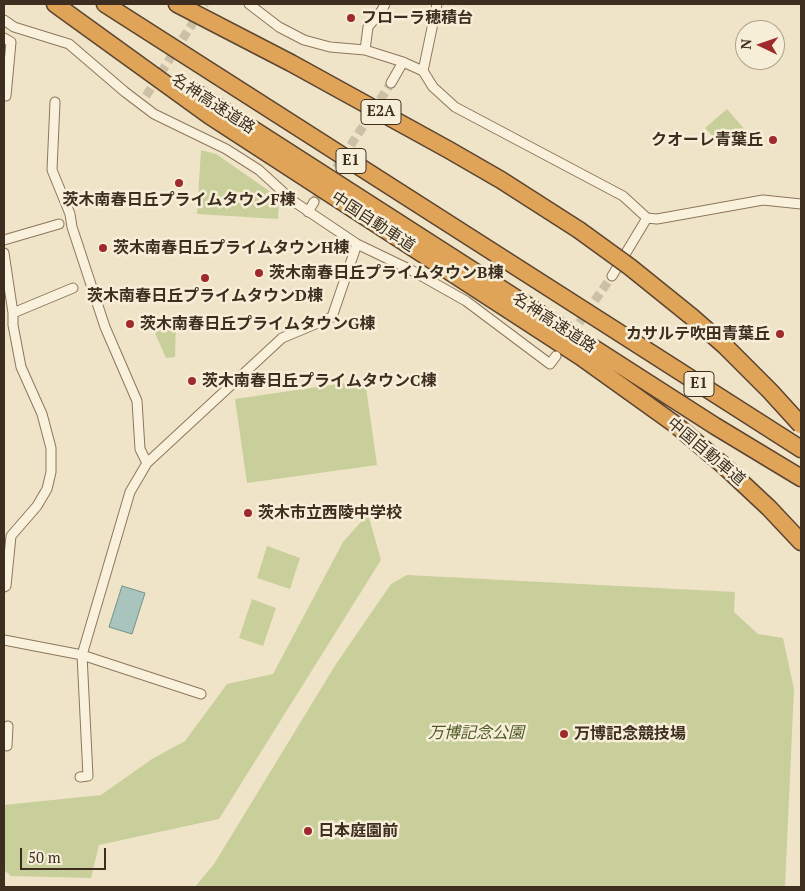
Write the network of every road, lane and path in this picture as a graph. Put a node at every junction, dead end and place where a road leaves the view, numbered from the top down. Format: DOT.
graph roads {
  1 [pos="55,4"];
  2 [pos="105,4"];
  3 [pos="177,4"];
  4 [pos="249,4"];
  5 [pos="384,4"];
  6 [pos="437,4"];
  7 [pos="4,20"];
  8 [pos="4,38"];
  9 [pos="365,50"];
  10 [pos="403,62"];
  11 [pos="423,71"];
  12 [pos="391,83"];
  13 [pos="6,96"];
  14 [pos="55,102"];
  15 [pos="314,202"];
  16 [pos="801,204"];
  17 [pos="308,212"];
  18 [pos="646,218"];
  19 [pos="59,224"];
  20 [pos="4,240"];
  21 [pos="357,244"];
  22 [pos="4,253"];
  23 [pos="612,276"];
  24 [pos="73,288"];
  25 [pos="13,313"];
  26 [pos="13,325"];
  27 [pos="4,331"];
  28 [pos="556,356"];
  29 [pos="801,425"];
  30 [pos="801,449"];
  31 [pos="146,462"];
  32 [pos="801,478"];
  33 [pos="801,542"];
  34 [pos="4,587"];
  35 [pos="4,640"];
  36 [pos="82,655"];
  37 [pos="201,694"];
  38 [pos="6,732"];
  39 [pos="7,746"];
  40 [pos="80,777"];
  1 -- 32 [label="highway, 名神高速道路 / E1"];
  1 -- 33 [label="highway, 中国自動車道"];
  2 -- 30 [label="highway, 名神高速道路 / E1"];
  3 -- 29 [label="highway, E2A, bridge"];
  4 -- 9 [label="street"];
  5 -- 9 [label="street"];
  6 -- 11 [label="street"];
  7 -- 17 [label="street"];
  8 -- 13 [label="street"];
  9 -- 10 [label="street"];
  10 -- 11 [label="street"];
  10 -- 12 [label="street"];
  11 -- 18 [label="street"];
  14 -- 31 [label="street"];
  15 -- 17 [label="street"];
  16 -- 18 [label="street"];
  17 -- 21 [label="street"];
  18 -- 23 [label="street"];
  19 -- 20 [label="street"];
  21 -- 28 [label="street"];
  21 -- 31 [label="street"];
  22 -- 25 [label="street"];
  24 -- 25 [label="street"];
  25 -- 26 [label="street"];
  26 -- 27 [label="street"];
  26 -- 34 [label="street"];
  31 -- 36 [label="street"];
  35 -- 36 [label="street"];
  36 -- 37 [label="street"];
  36 -- 40 [label="street"];
  38 -- 39 [label="street"];
}
